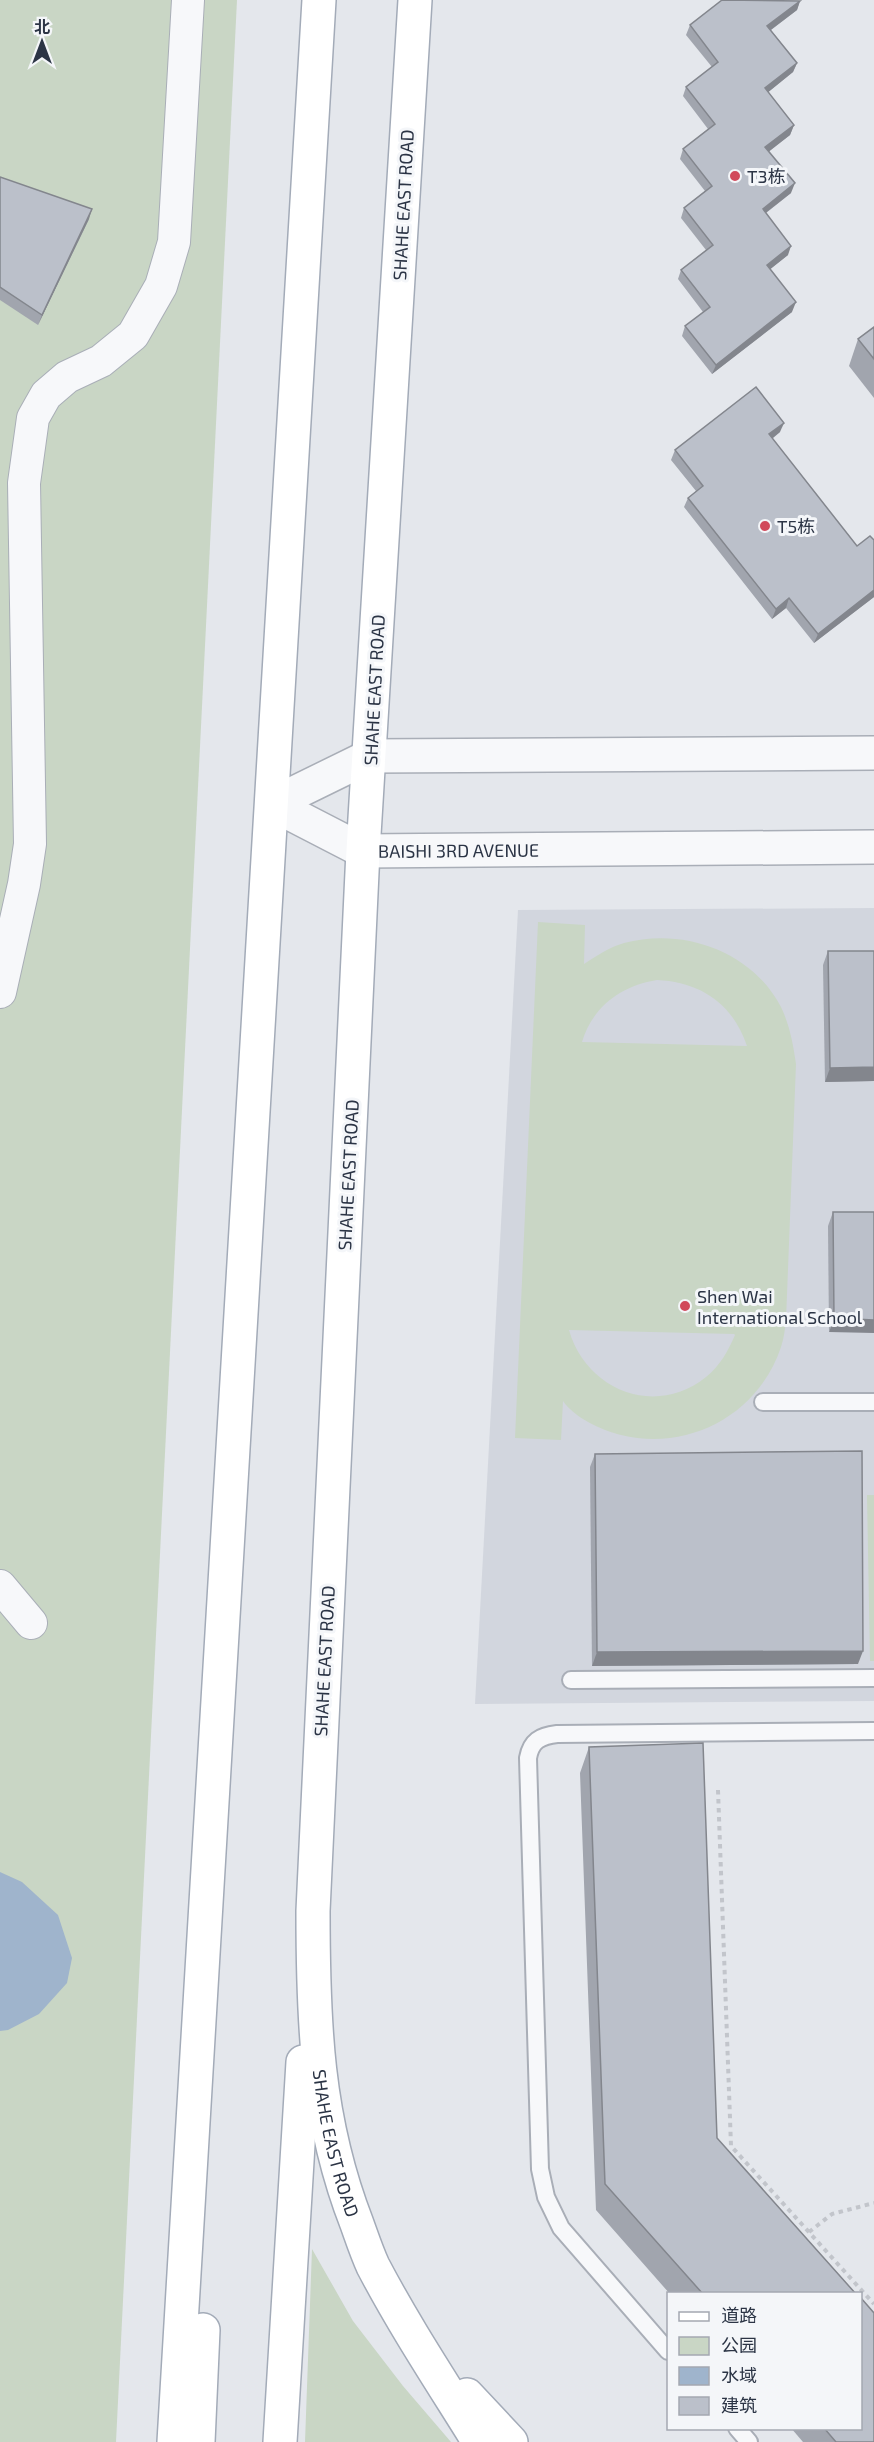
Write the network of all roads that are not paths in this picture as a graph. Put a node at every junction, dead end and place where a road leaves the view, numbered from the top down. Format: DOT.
graph roads {
  1 [pos="188,0"];
  2 [pos="319,0"];
  3 [pos="415,0"];
  4 [pos="874,753"];
  5 [pos="370,756"];
  6 [pos="272,804"];
  7 [pos="874,847"];
  8 [pos="363,851"];
  9 [pos="0,992"];
  10 [pos="763,1402"];
  11 [pos="874,1402"];
  12 [pos="0,1586"];
  13 [pos="31,1623"];
  14 [pos="874,1678"];
  15 [pos="571,1680"];
  16 [pos="874,1731"];
  17 [pos="312,1911"];
  18 [pos="202,1989"];
  19 [pos="411,2333"];
  20 [pos="667,2349"];
  21 [pos="739,2430"];
  22 [pos="174,2442"];
  23 [pos="198,2442"];
  24 [pos="280,2442"];
  25 [pos="479,2442"];
  26 [pos="511,2442"];
  27 [pos="749,2442"];
  1 -- 9 [label="street"];
  2 -- 6 [label="main road"];
  3 -- 5 [label="main road, SHAHE EAST ROAD"];
  4 -- 5 [label="street"];
  5 -- 6 [label="street"];
  5 -- 8 [label="main road, SHAHE EAST ROAD"];
  6 -- 8 [label="street, BAISHI 3RD AVENUE"];
  6 -- 18 [label="main road"];
  7 -- 8 [label="street, BAISHI 3RD AVENUE"];
  8 -- 17 [label="main road, SHAHE EAST ROAD"];
  10 -- 11 [label="lane"];
  12 -- 13 [label="street"];
  14 -- 15 [label="lane"];
  16 -- 20 [label="lane"];
  17 -- 19 [label="main road, SHAHE EAST ROAD"];
  17 -- 24 [label="main road"];
  18 -- 22 [label="main road"];
  18 -- 23 [label="main road"];
  19 -- 25 [label="main road"];
  19 -- 26 [label="main road"];
  21 -- 27 [label="lane"];
}
